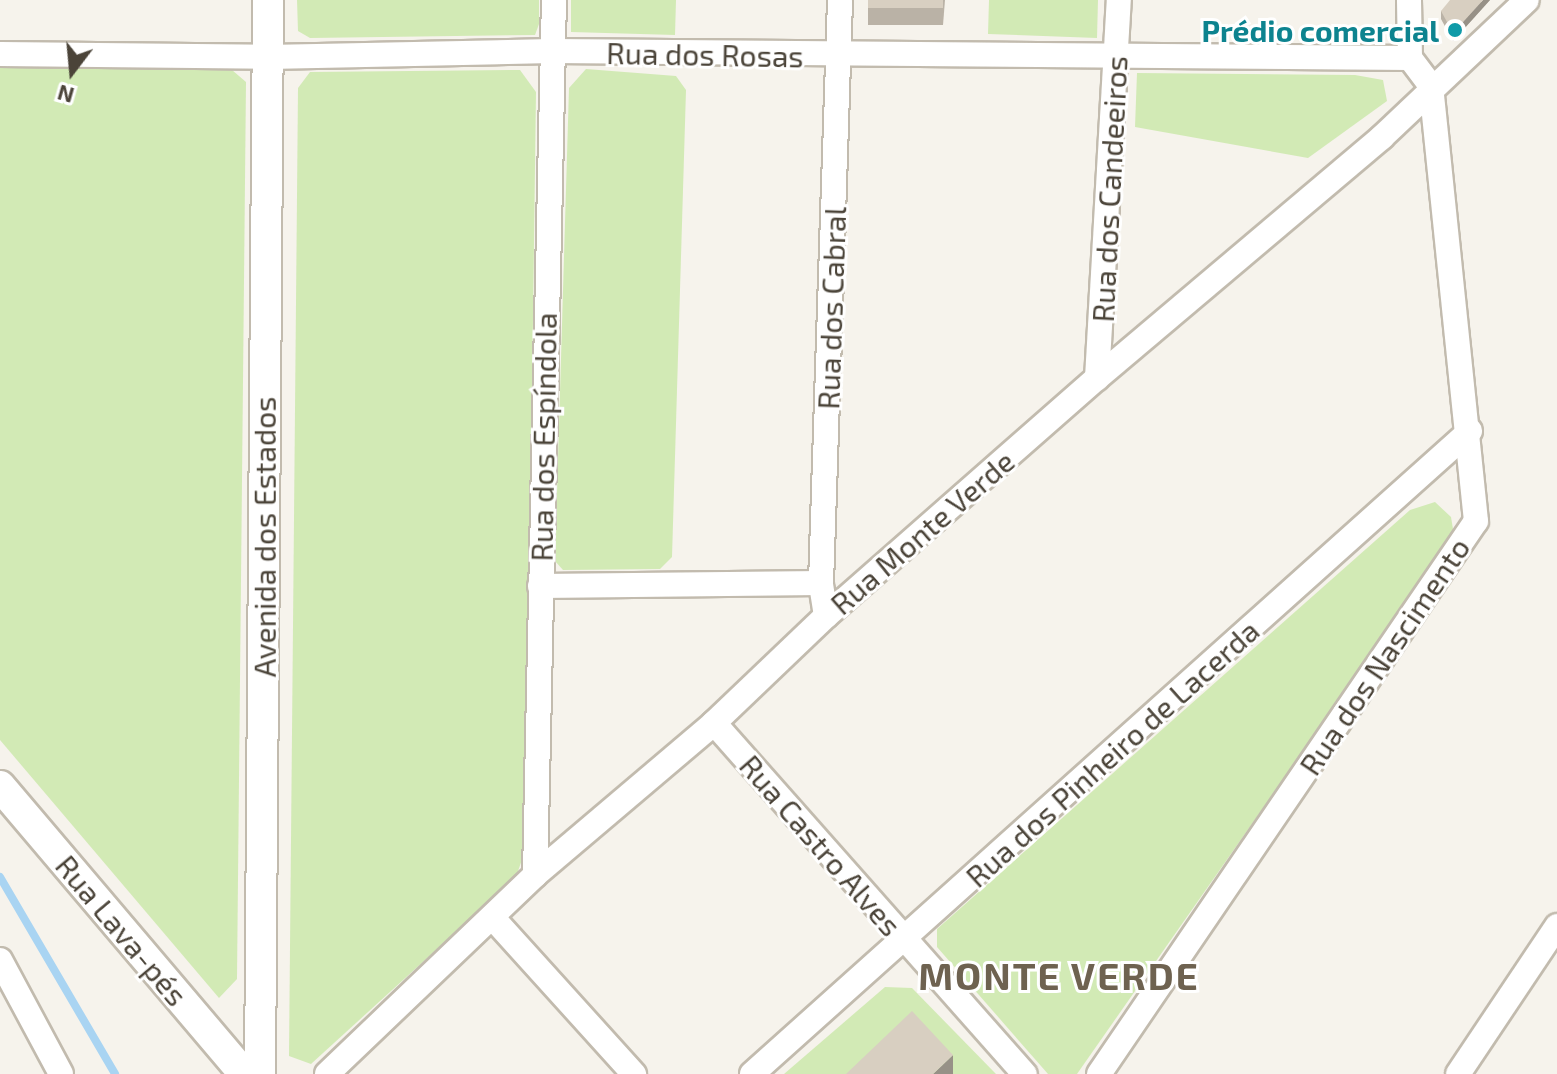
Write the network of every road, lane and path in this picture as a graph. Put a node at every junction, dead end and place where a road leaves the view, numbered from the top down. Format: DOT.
graph roads {
  1 [pos="268,0"];
  2 [pos="554,0"];
  3 [pos="840,0"];
  4 [pos="1119,0"];
  5 [pos="1409,0"];
  6 [pos="1527,0"];
  7 [pos="552,51"];
  8 [pos="0,54"];
  9 [pos="839,56"];
  10 [pos="268,57"];
  11 [pos="1117,58"];
  12 [pos="1410,58"];
  13 [pos="1431,86"];
  14 [pos="1097,378"];
  15 [pos="1470,431"];
  16 [pos="821,583"];
  17 [pos="540,586"];
  18 [pos="826,616"];
  19 [pos="714,723"];
  20 [pos="0,786"];
  21 [pos="535,875"];
  22 [pos="492,917"];
  23 [pos="1557,926"];
  24 [pos="904,940"];
  25 [pos="0,960"];
  26 [pos="61,1074"];
  27 [pos="244,1074"];
  28 [pos="260,1074"];
  29 [pos="327,1074"];
  30 [pos="634,1074"];
  31 [pos="752,1074"];
  32 [pos="1025,1074"];
  33 [pos="1099,1074"];
  34 [pos="1458,1074"];
  1 -- 10 [label="street, Avenida dos Estados"];
  2 -- 7 [label="street, Rua dos Espíndola"];
  3 -- 9 [label="street, Rua dos Cabral"];
  4 -- 11 [label="street, Rua dos Candeeiros"];
  5 -- 12 [label="street"];
  6 -- 13 [label="street, Rua Monte Verde"];
  7 -- 9 [label="street, Rua dos Rosas"];
  7 -- 10 [label="street, Rua dos Rosas"];
  7 -- 17 [label="street, Rua dos Espíndola"];
  8 -- 10 [label="street, Rua dos Rosas"];
  9 -- 11 [label="street, Rua dos Rosas"];
  9 -- 16 [label="street, Rua dos Cabral"];
  10 -- 28 [label="street, Avenida dos Estados"];
  11 -- 12 [label="street, Rua dos Rosas"];
  11 -- 14 [label="street, Rua dos Candeeiros"];
  12 -- 13 [label="street"];
  13 -- 14 [label="street, Rua Monte Verde"];
  13 -- 15 [label="street, Rua dos Nascimento"];
  14 -- 18 [label="street, Rua Monte Verde"];
  15 -- 24 [label="street, Rua dos Pinheiro de Lacerda"];
  15 -- 33 [label="street, Rua dos Nascimento"];
  16 -- 17 [label="street"];
  16 -- 18 [label="street, Rua dos Cabral"];
  17 -- 21 [label="street, Rua dos Espíndola"];
  18 -- 19 [label="street, Rua Monte Verde"];
  19 -- 21 [label="street, Rua Monte Verde"];
  19 -- 24 [label="street, Rua Castro Alves"];
  20 -- 27 [label="street, Rua Lava-pés"];
  21 -- 22 [label="street, Rua Monte Verde"];
  22 -- 29 [label="street, Rua Monte Verde"];
  22 -- 30 [label="street"];
  23 -- 34 [label="street"];
  24 -- 31 [label="street, Rua dos Pinheiro de Lacerda"];
  24 -- 32 [label="street, Rua Castro Alves"];
  25 -- 26 [label="street"];
}
